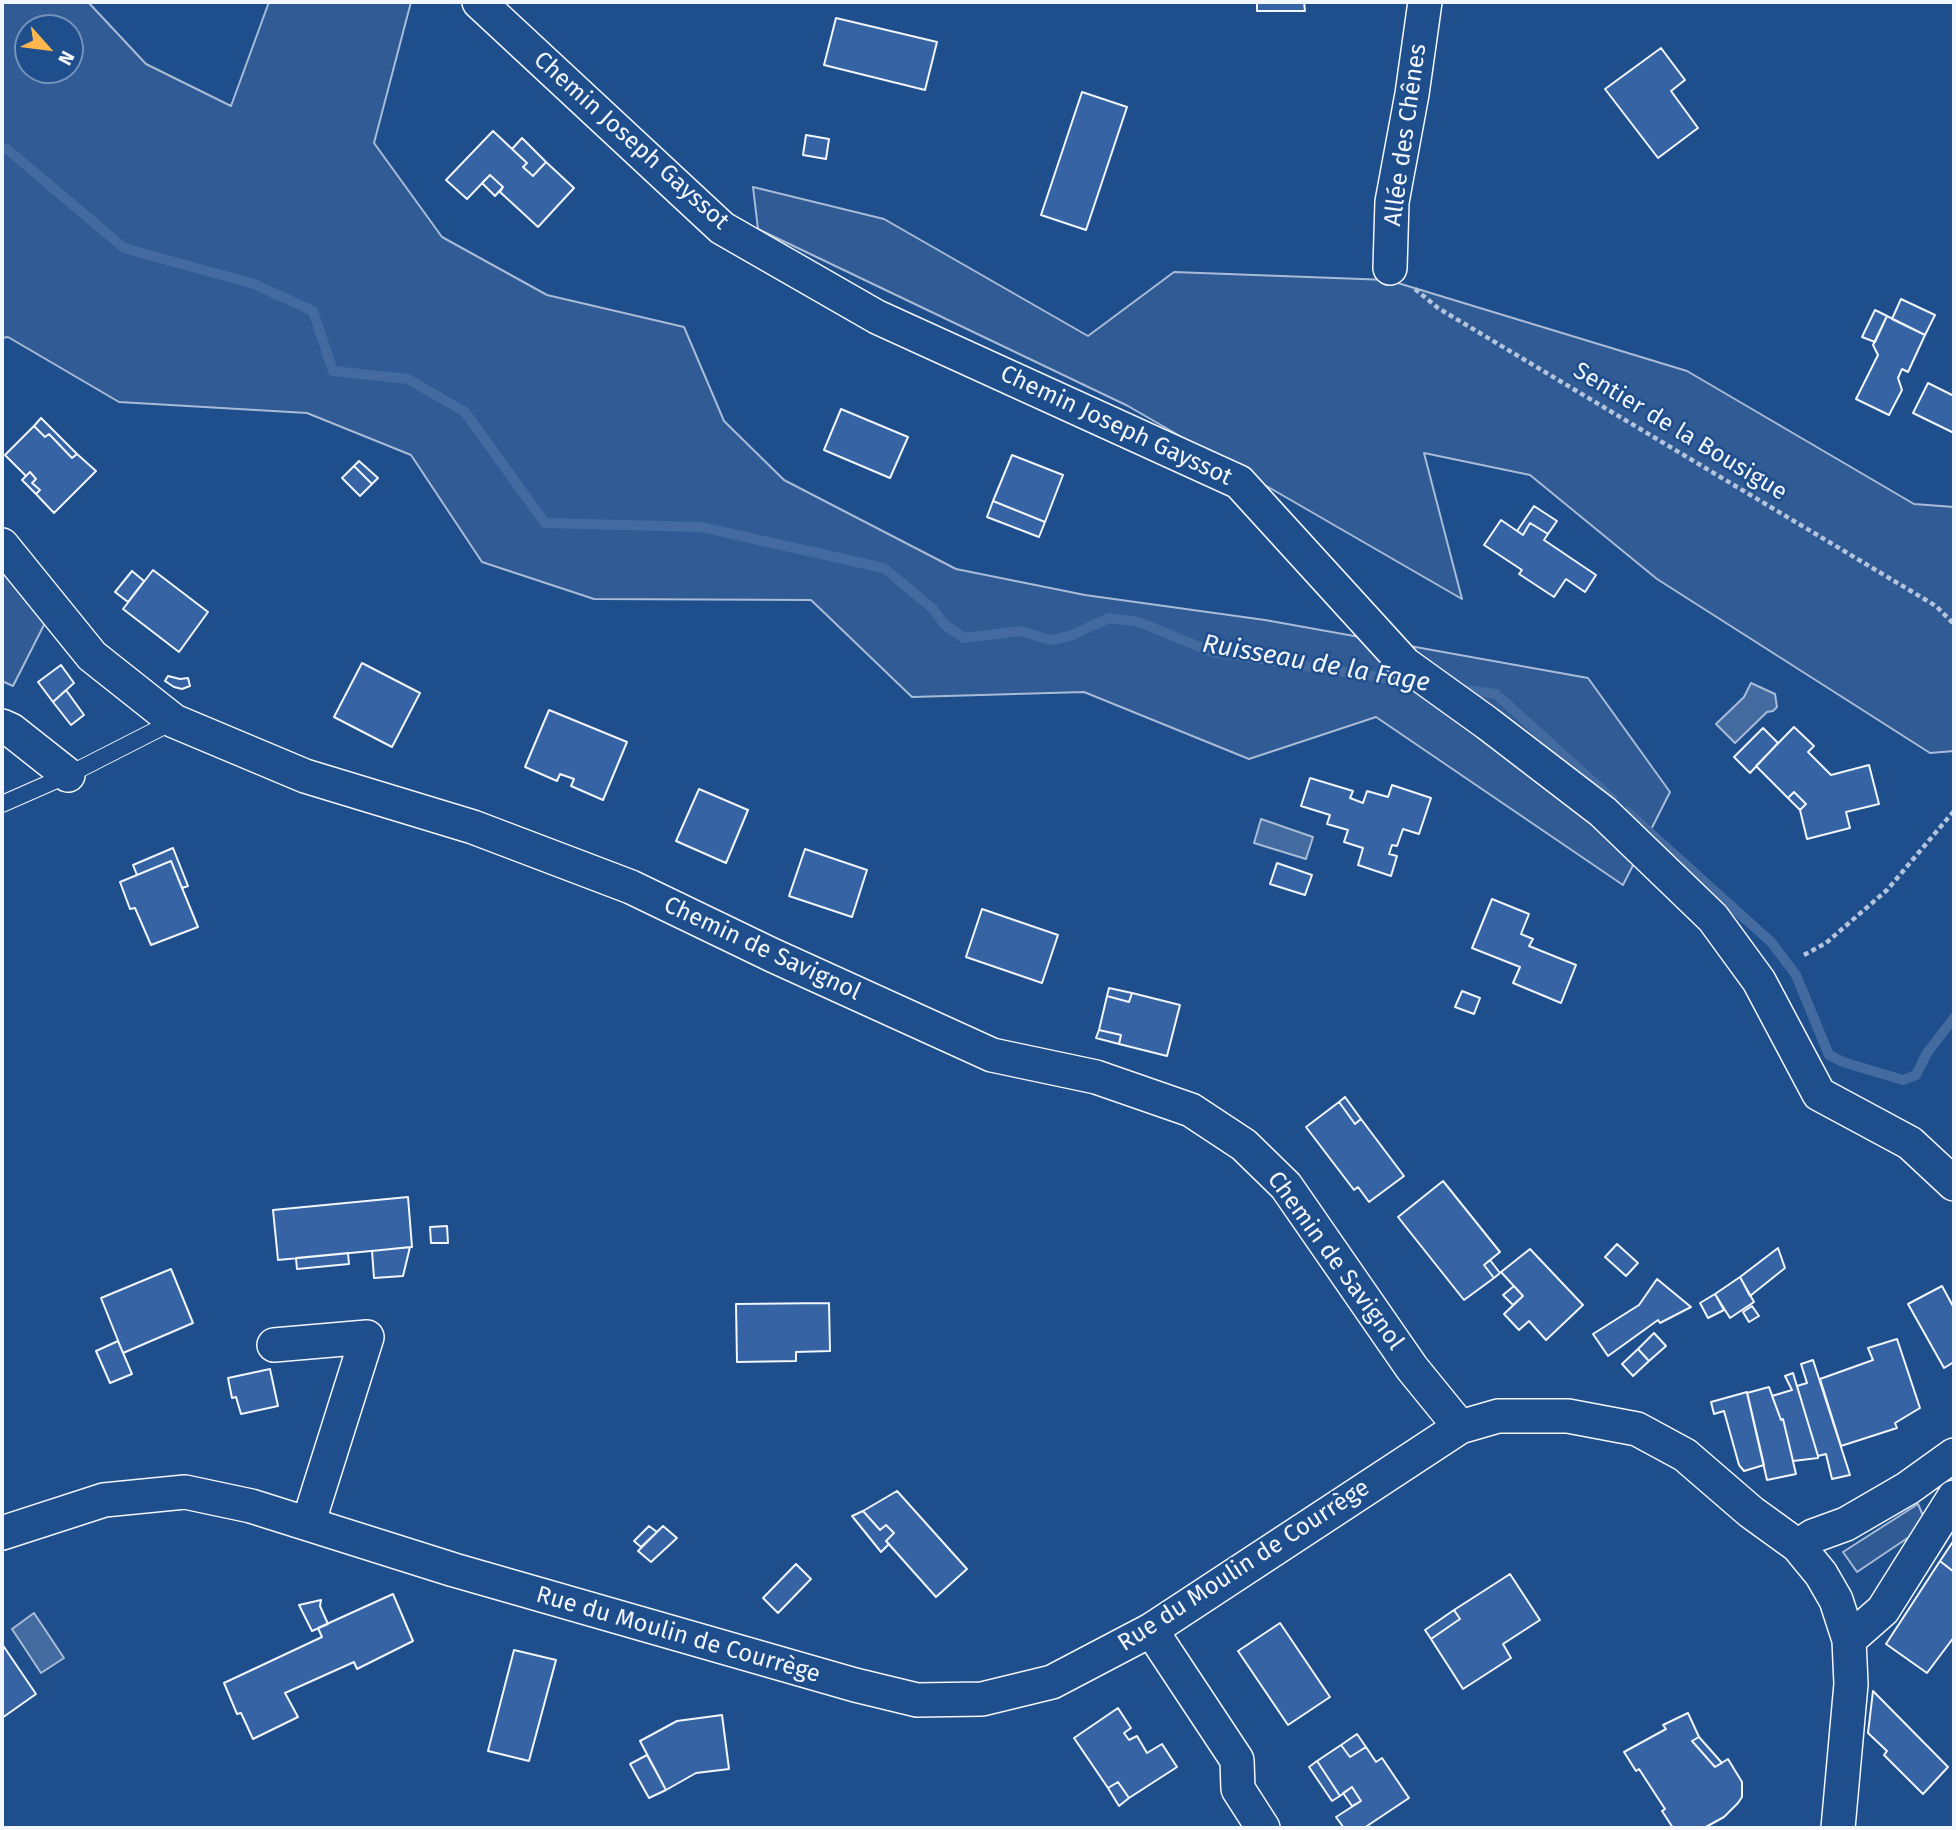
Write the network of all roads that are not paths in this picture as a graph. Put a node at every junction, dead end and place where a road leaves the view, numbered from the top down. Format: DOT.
graph roads {
  1 [pos="479,2"];
  2 [pos="1425,2"];
  3 [pos="1390,268"];
  4 [pos="2,545"];
  5 [pos="174,721"];
  6 [pos="2,726"];
  7 [pos="68,775"];
  8 [pos="2,804"];
  9 [pos="1954,1184"];
  10 [pos="274,1345"];
  11 [pos="1460,1426"];
  12 [pos="1954,1455"];
  13 [pos="1954,1497"];
  14 [pos="307,1524"];
  15 [pos="2,1533"];
  16 [pos="1798,1546"];
  17 [pos="1151,1630"];
  18 [pos="1849,1640"];
  19 [pos="1263,1828"];
  20 [pos="1838,1828"];
  1 -- 9 [label="street, Chemin Joseph Gayssot"];
  2 -- 3 [label="street, Allée des Chênes"];
  4 -- 5 [label="street, Chemin de Savignol"];
  5 -- 7 [label="lane"];
  5 -- 11 [label="street, Chemin de Savignol"];
  6 -- 7 [label="street"];
  7 -- 8 [label="lane"];
  10 -- 14 [label="street"];
  11 -- 16 [label="street, Rue du Moulin de Courrège"];
  11 -- 17 [label="street, Rue du Moulin de Courrège"];
  12 -- 16 [label="street"];
  13 -- 18 [label="street"];
  14 -- 15 [label="street, Rue du Moulin de Courrège"];
  14 -- 17 [label="street, Rue du Moulin de Courrège"];
  16 -- 18 [label="street, Rue du Moulin de Courrège"];
  17 -- 19 [label="street"];
  18 -- 20 [label="street, Rue du Moulin de Courrège"];
}
